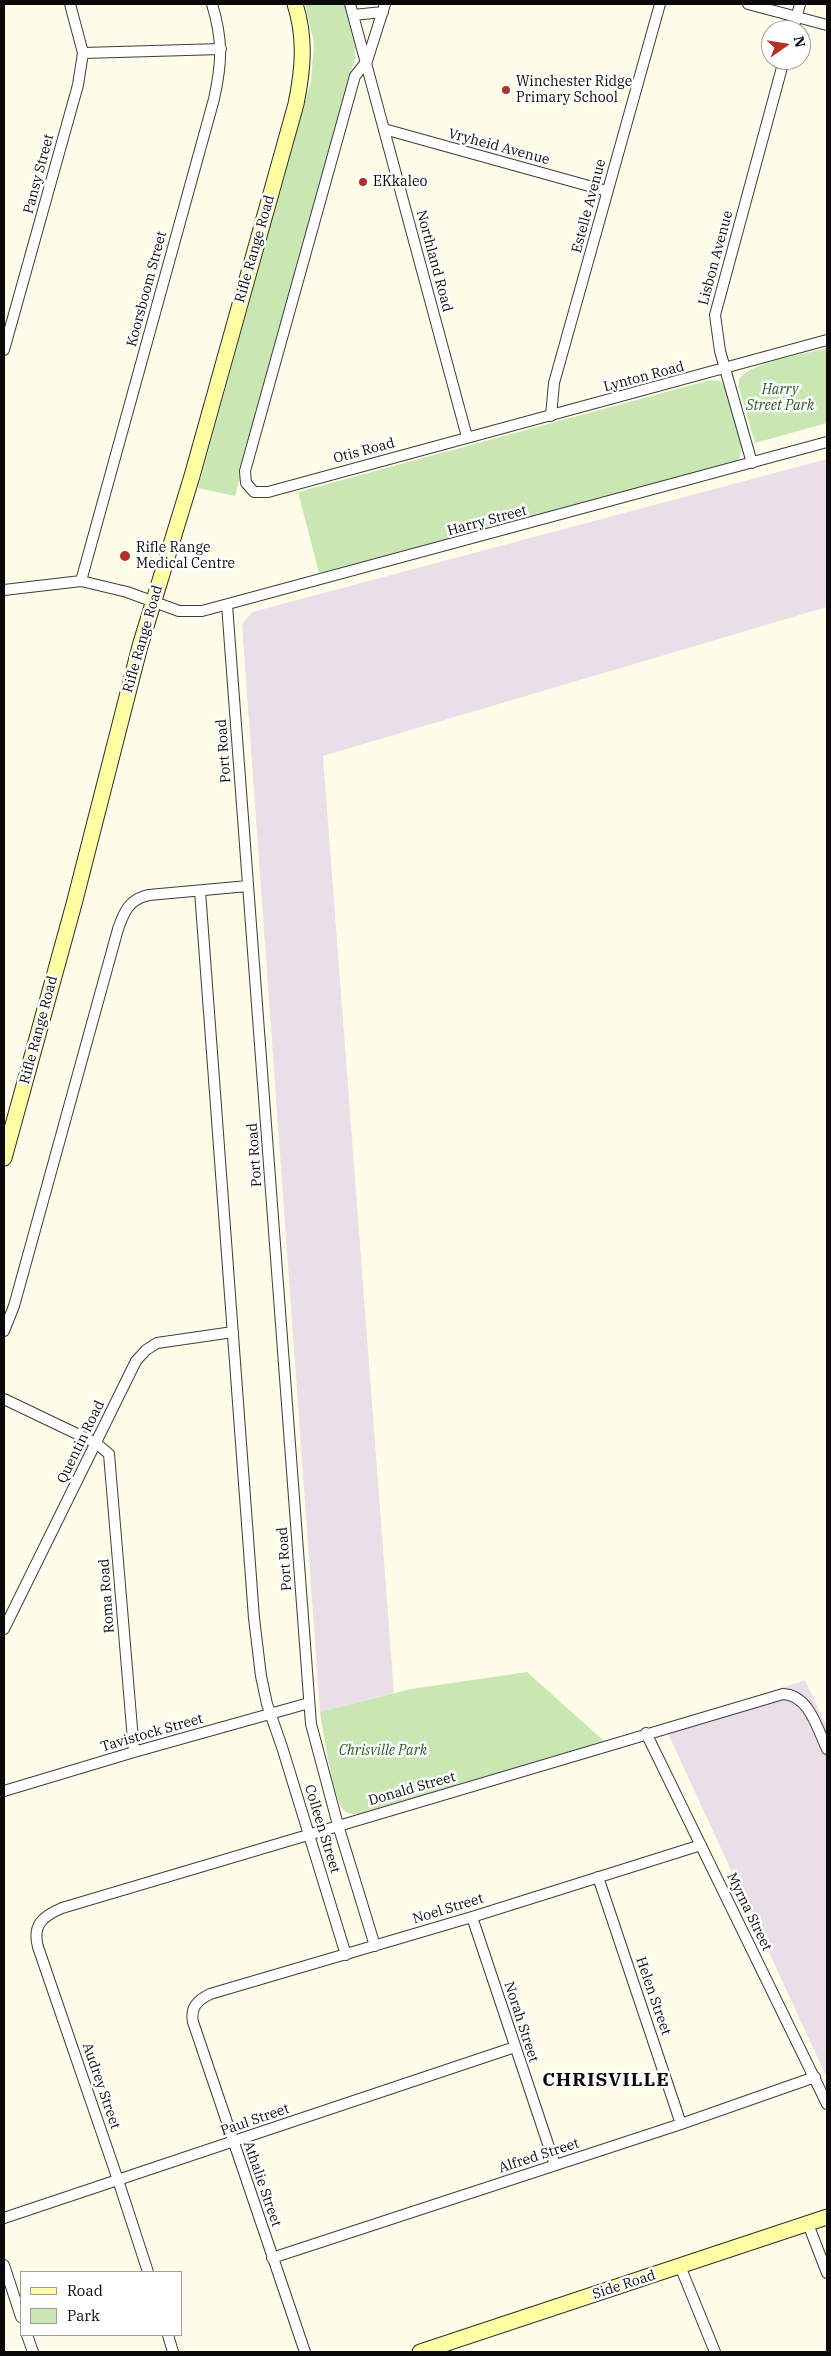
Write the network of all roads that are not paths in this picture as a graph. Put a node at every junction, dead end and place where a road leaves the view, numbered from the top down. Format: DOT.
graph roads {
  1 [pos="70,4"];
  2 [pos="212,4"];
  3 [pos="296,4"];
  4 [pos="350,4"];
  5 [pos="660,4"];
  6 [pos="748,4"];
  7 [pos="800,4"];
  8 [pos="384,8"];
  9 [pos="353,15"];
  10 [pos="796,16"];
  11 [pos="795,20"];
  12 [pos="827,25"];
  13 [pos="221,49"];
  14 [pos="82,53"];
  15 [pos="366,62"];
  16 [pos="781,70"];
  17 [pos="384,130"];
  18 [pos="607,191"];
  19 [pos="827,340"];
  20 [pos="4,350"];
  21 [pos="725,369"];
  22 [pos="551,416"];
  23 [pos="467,437"];
  24 [pos="827,442"];
  25 [pos="752,463"];
  26 [pos="81,581"];
  27 [pos="4,590"];
  28 [pos="154,600"];
  29 [pos="227,604"];
  30 [pos="248,886"];
  31 [pos="200,891"];
  32 [pos="7,1131"];
  33 [pos="4,1158"];
  34 [pos="4,1331"];
  35 [pos="233,1332"];
  36 [pos="4,1399"];
  37 [pos="96,1444"];
  38 [pos="4,1629"];
  39 [pos="310,1703"];
  40 [pos="270,1713"];
  41 [pos="646,1733"];
  42 [pos="827,1749"];
  43 [pos="134,1752"];
  44 [pos="4,1791"];
  45 [pos="338,1825"];
  46 [pos="310,1834"];
  47 [pos="701,1844"];
  48 [pos="598,1877"];
  49 [pos="50,1913"];
  50 [pos="472,1916"];
  51 [pos="375,1946"];
  52 [pos="346,1955"];
  53 [pos="202,1998"];
  54 [pos="515,2047"];
  55 [pos="815,2077"];
  56 [pos="827,2104"];
  57 [pos="681,2124"];
  58 [pos="233,2142"];
  59 [pos="555,2165"];
  60 [pos="118,2180"];
  61 [pos="827,2217"];
  62 [pos="4,2218"];
  63 [pos="808,2224"];
  64 [pos="272,2258"];
  65 [pos="4,2265"];
  66 [pos="680,2266"];
  67 [pos="148,2271"];
  68 [pos="827,2273"];
  69 [pos="20,2314"];
  70 [pos="27,2336"];
  71 [pos="168,2336"];
  72 [pos="33,2352"];
  73 [pos="173,2352"];
  74 [pos="305,2352"];
  75 [pos="420,2352"];
  76 [pos="715,2352"];
  1 -- 14 [label="street, Pansy Street"];
  2 -- 13 [label="street, Koorsboom Street"];
  3 -- 28 [label="main road, Rifle Range Road"];
  4 -- 9 [label="street"];
  5 -- 18 [label="street, Estelle Avenue"];
  6 -- 10 [label="street"];
  7 -- 10 [label="street"];
  8 -- 9 [label="street"];
  8 -- 15 [label="street"];
  9 -- 15 [label="street"];
  10 -- 11 [label="street"];
  10 -- 12 [label="street"];
  13 -- 14 [label="street"];
  13 -- 26 [label="street, Koorsboom Street"];
  14 -- 20 [label="street, Pansy Street"];
  15 -- 17 [label="street, Northland Road"];
  15 -- 23 [label="street, Otis Road"];
  16 -- 21 [label="street, Lisbon Avenue"];
  17 -- 18 [label="street, Vryheid Avenue"];
  17 -- 23 [label="street, Northland Road"];
  18 -- 22 [label="street, Estelle Avenue"];
  19 -- 21 [label="street, Lynton Road"];
  21 -- 22 [label="street, Lynton Road"];
  21 -- 25 [label="street, Lisbon Avenue"];
  22 -- 23 [label="street, Lynton Road"];
  24 -- 25 [label="street, Harry Street"];
  25 -- 29 [label="street, Harry Street"];
  26 -- 27 [label="street"];
  26 -- 28 [label="street, Harry Street"];
  28 -- 29 [label="street, Harry Street"];
  28 -- 32 [label="main road, Rifle Range Road"];
  29 -- 30 [label="street, Port Road"];
  30 -- 31 [label="street"];
  30 -- 39 [label="street, Port Road"];
  31 -- 34 [label="street"];
  31 -- 35 [label="street"];
  32 -- 33 [label="main road, Rifle Range Road"];
  35 -- 37 [label="street, Quentin Road"];
  35 -- 40 [label="street"];
  36 -- 37 [label="street"];
  37 -- 38 [label="street, Quentin Road"];
  37 -- 43 [label="street, Roma Road"];
  39 -- 40 [label="street, Tavistock Street"];
  39 -- 45 [label="street, Colleen Street"];
  40 -- 43 [label="street, Tavistock Street"];
  40 -- 46 [label="street, Colleen Street"];
  41 -- 42 [label="street, Donald Street"];
  41 -- 45 [label="street, Donald Street"];
  41 -- 47 [label="street, Myrna Street"];
  43 -- 44 [label="street, Tavistock Street"];
  45 -- 46 [label="street, Donald Street"];
  45 -- 51 [label="street, Colleen Street"];
  46 -- 49 [label="street, Donald Street"];
  46 -- 52 [label="street, Colleen Street"];
  47 -- 48 [label="street, Noel Street"];
  47 -- 55 [label="street, Myrna Street"];
  48 -- 50 [label="street, Noel Street"];
  48 -- 57 [label="street, Helen Street"];
  49 -- 60 [label="street, Audrey Street"];
  50 -- 51 [label="street, Noel Street"];
  50 -- 54 [label="street, Norah Street"];
  51 -- 52 [label="street, Noel Street"];
  52 -- 53 [label="street, Noel Street"];
  53 -- 58 [label="street, Athalie Street"];
  54 -- 58 [label="street, Paul Street"];
  54 -- 59 [label="street, Norah Street"];
  55 -- 56 [label="street, Myrna Street"];
  55 -- 57 [label="street, Alfred Street"];
  57 -- 59 [label="street, Alfred Street"];
  58 -- 60 [label="street, Paul Street"];
  58 -- 64 [label="street, Athalie Street"];
  59 -- 64 [label="street, Alfred Street"];
  60 -- 62 [label="street, Paul Street"];
  60 -- 67 [label="street, Audrey Street"];
  61 -- 63 [label="main road, Side Road"];
  63 -- 66 [label="main road, Side Road"];
  63 -- 68 [label="street"];
  64 -- 74 [label="street, Athalie Street"];
  65 -- 69 [label="street"];
  66 -- 75 [label="main road, Side Road"];
  66 -- 76 [label="street"];
  70 -- 72 [label="street"];
  71 -- 73 [label="street"];
}
